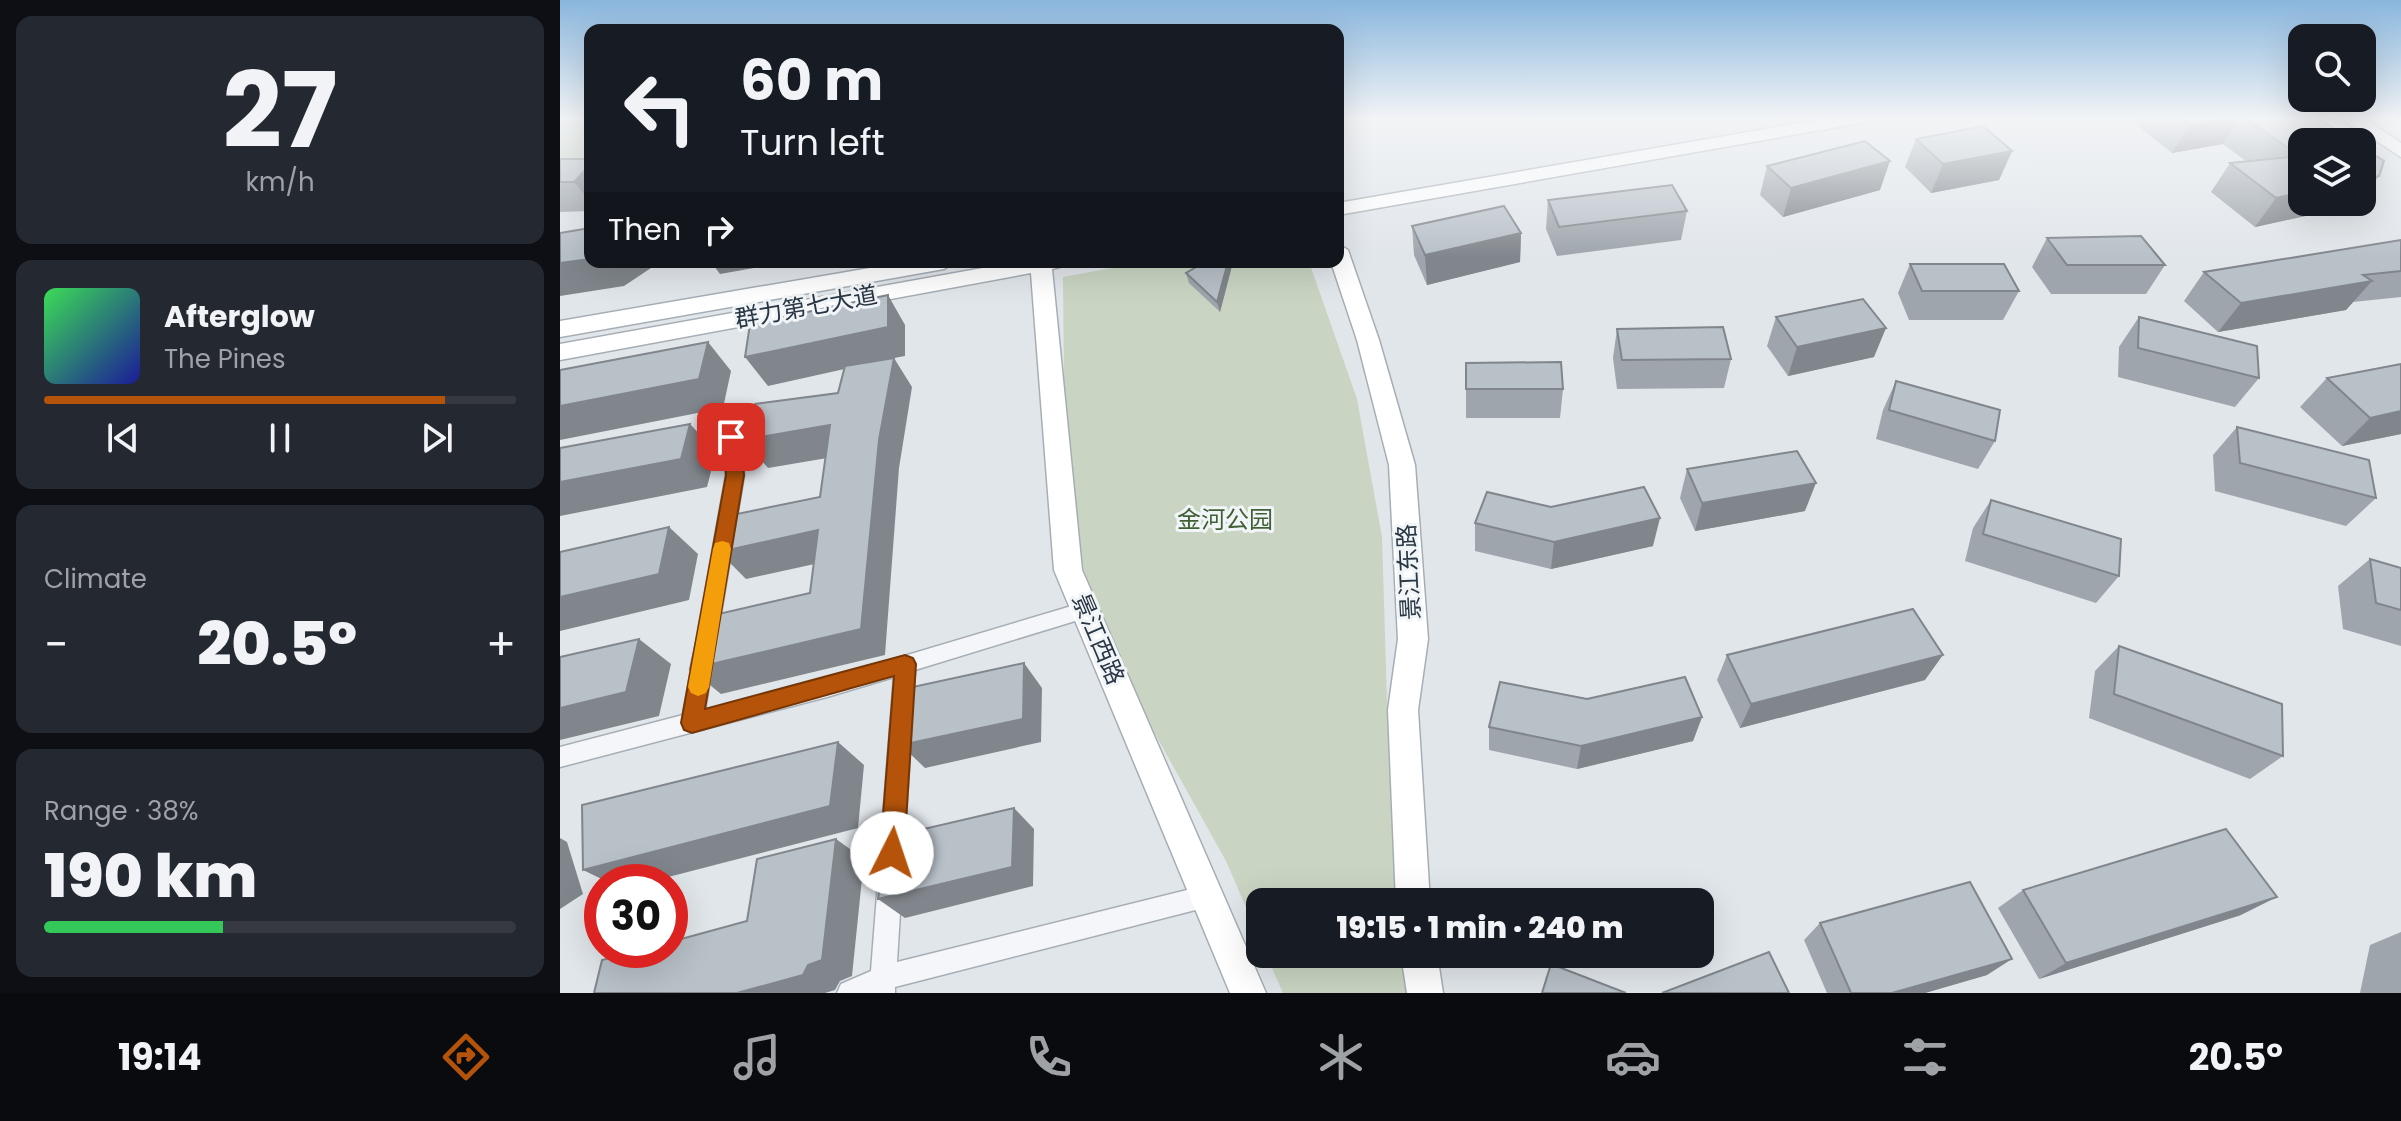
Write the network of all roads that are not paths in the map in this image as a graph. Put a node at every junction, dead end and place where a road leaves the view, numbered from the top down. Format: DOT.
graph roads {
  1 [pos="1497,164"];
  2 [pos="1595,164"];
  3 [pos="1344,191"];
  4 [pos="1344,208"];
  5 [pos="910,268"];
  6 [pos="1018,268"];
  7 [pos="1045,268"];
  8 [pos="1344,268"];
  9 [pos="560,329"];
  10 [pos="560,352"];
  11 [pos="669,449"];
  12 [pos="1085,610"];
  13 [pos="905,664"];
  14 [pos="692,723"];
  15 [pos="560,757"];
  16 [pos="1412,888"];
  17 [pos="1207,897"];
  18 [pos="1421,968"];
  19 [pos="882,986"];
  20 [pos="850,993"];
  21 [pos="1248,993"];
  22 [pos="1425,993"];
  1 -- 3 [label="main road"];
  2 -- 4 [label="main road"];
  5 -- 9 [label="main road, 群力第七大道"];
  6 -- 10 [label="main road, 群力第七大道"];
  7 -- 12 [label="main road, 景江西路"];
  8 -- 16 [label="main road, 景江东路"];
  11 -- 14 [label="street"];
  12 -- 13 [label="street"];
  12 -- 17 [label="main road, 景江西路"];
  13 -- 14 [label="street"];
  13 -- 19 [label="street"];
  14 -- 15 [label="street"];
  17 -- 19 [label="street"];
  17 -- 21 [label="main road, 景江西路"];
  18 -- 22 [label="main road"];
  19 -- 20 [label="street"];
}
